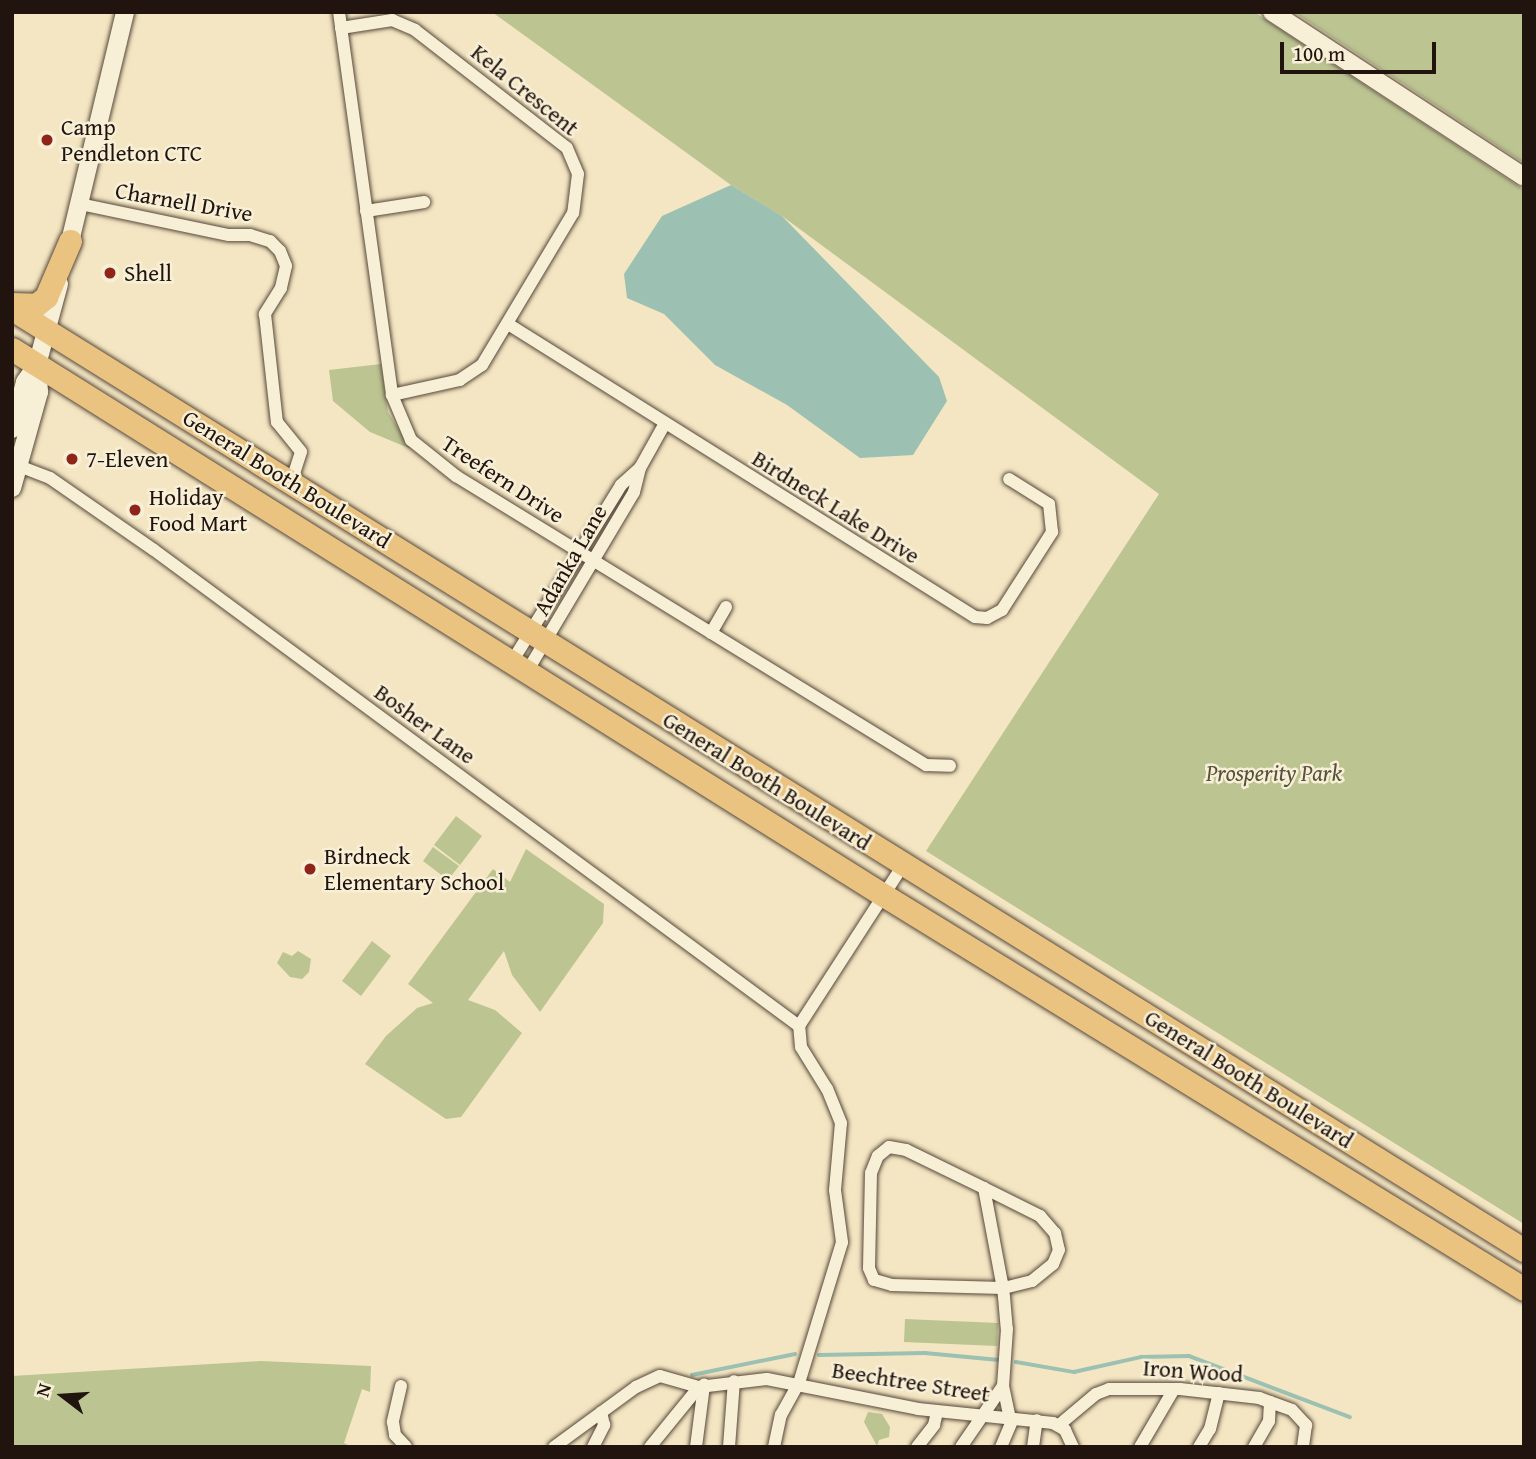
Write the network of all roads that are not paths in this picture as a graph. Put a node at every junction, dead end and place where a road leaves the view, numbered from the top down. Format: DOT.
graph roads {
  1 [pos="125,12"];
  2 [pos="339,12"];
  3 [pos="1272,12"];
  4 [pos="341,28"];
  5 [pos="1524,177"];
  6 [pos="424,202"];
  7 [pos="80,204"];
  8 [pos="366,211"];
  9 [pos="70,241"];
  10 [pos="12,307"];
  11 [pos="508,324"];
  12 [pos="48,328"];
  13 [pos="12,349"];
  14 [pos="37,365"];
  15 [pos="392,395"];
  16 [pos="664,425"];
  17 [pos="12,429"];
  18 [pos="19,466"];
  19 [pos="640,468"];
  20 [pos="1009,479"];
  21 [pos="291,482"];
  22 [pos="12,488"];
  23 [pos="580,553"];
  24 [pos="593,561"];
  25 [pos="726,607"];
  26 [pos="710,633"];
  27 [pos="537,638"];
  28 [pos="521,665"];
  29 [pos="950,766"];
  30 [pos="903,865"];
  31 [pos="885,896"];
  32 [pos="799,1026"];
  33 [pos="984,1188"];
  34 [pos="1524,1250"];
  35 [pos="1003,1288"];
  36 [pos="1524,1289"];
  37 [pos="734,1381"];
  38 [pos="799,1383"];
  39 [pos="401,1386"];
  40 [pos="701,1386"];
  41 [pos="1003,1386"];
  42 [pos="1174,1389"];
  43 [pos="1219,1393"];
  44 [pos="1270,1402"];
  45 [pos="601,1412"];
  46 [pos="937,1412"];
  47 [pos="979,1417"];
  48 [pos="1011,1419"];
  49 [pos="1037,1420"];
  50 [pos="666,1424"];
  51 [pos="1059,1425"];
  52 [pos="405,1447"];
  53 [pos="554,1447"];
  54 [pos="593,1447"];
  55 [pos="650,1447"];
  56 [pos="662,1447"];
  57 [pos="696,1447"];
  58 [pos="729,1447"];
  59 [pos="774,1447"];
  60 [pos="917,1447"];
  61 [pos="961,1447"];
  62 [pos="1001,1447"];
  63 [pos="1034,1447"];
  64 [pos="1073,1447"];
  65 [pos="1140,1447"];
  66 [pos="1199,1447"];
  67 [pos="1254,1447"];
  68 [pos="1303,1447"];
  1 -- 7 [label="street"];
  2 -- 4 [label="street, Treefern Drive"];
  3 -- 5 [label="street"];
  4 -- 8 [label="street, Treefern Drive"];
  4 -- 11 [label="street, Kela Crescent"];
  6 -- 8 [label="street"];
  7 -- 9 [label="street"];
  7 -- 21 [label="street, Charnell Drive"];
  8 -- 15 [label="street, Treefern Drive"];
  9 -- 10 [label="highway"];
  9 -- 12 [label="street"];
  10 -- 12 [label="highway, General Booth Boulevard"];
  11 -- 15 [label="street, Kela Crescent"];
  11 -- 16 [label="street, Birdneck Lake Drive"];
  12 -- 14 [label="street"];
  12 -- 21 [label="highway, General Booth Boulevard"];
  13 -- 14 [label="highway, General Booth Boulevard"];
  14 -- 17 [label="street"];
  14 -- 18 [label="street"];
  14 -- 28 [label="highway, General Booth Boulevard"];
  15 -- 23 [label="street, Treefern Drive"];
  16 -- 19 [label="street, Adanka Lane"];
  16 -- 20 [label="street, Birdneck Lake Drive"];
  18 -- 22 [label="street"];
  18 -- 32 [label="street, Bosher Lane"];
  19 -- 23 [label="street, Adanka Lane"];
  19 -- 24 [label="street, Adanka Lane"];
  21 -- 27 [label="highway, General Booth Boulevard"];
  23 -- 24 [label="street, Treefern Drive"];
  23 -- 27 [label="street, Adanka Lane"];
  24 -- 26 [label="street, Treefern Drive"];
  24 -- 27 [label="street, Adanka Lane"];
  25 -- 26 [label="street"];
  26 -- 29 [label="street, Treefern Drive"];
  27 -- 28 [label="street, Adanka Lane"];
  27 -- 28 [label="street, Adanka Lane"];
  27 -- 30 [label="highway, General Booth Boulevard"];
  28 -- 31 [label="highway, General Booth Boulevard"];
  30 -- 31 [label="street"];
  30 -- 34 [label="highway, General Booth Boulevard"];
  31 -- 32 [label="street"];
  31 -- 36 [label="highway, General Booth Boulevard"];
  32 -- 38 [label="street"];
  33 -- 35 [label="street"];
  33 -- 35 [label="street"];
  33 -- 35 [label="street"];
  35 -- 41 [label="street"];
  37 -- 38 [label="street"];
  37 -- 40 [label="street"];
  37 -- 58 [label="street"];
  38 -- 46 [label="street, Beechtree Street"];
  38 -- 59 [label="street, Beechtree Street"];
  39 -- 52 [label="street"];
  40 -- 45 [label="street"];
  40 -- 50 [label="street"];
  40 -- 57 [label="street"];
  41 -- 47 [label="street"];
  41 -- 48 [label="street"];
  42 -- 43 [label="street, Iron Wood"];
  42 -- 51 [label="street, Iron Wood"];
  42 -- 65 [label="street"];
  43 -- 44 [label="street, Iron Wood"];
  43 -- 66 [label="street"];
  44 -- 67 [label="street"];
  44 -- 68 [label="street, Iron Wood"];
  45 -- 53 [label="street"];
  45 -- 54 [label="street"];
  46 -- 47 [label="street, Beechtree Street"];
  46 -- 60 [label="street"];
  47 -- 48 [label="street, Beechtree Street"];
  47 -- 61 [label="street"];
  48 -- 49 [label="street, Beechtree Street"];
  48 -- 62 [label="street"];
  49 -- 51 [label="street, Beechtree Street"];
  49 -- 63 [label="street"];
  50 -- 55 [label="street"];
  50 -- 56 [label="street"];
  51 -- 64 [label="street"];
}
